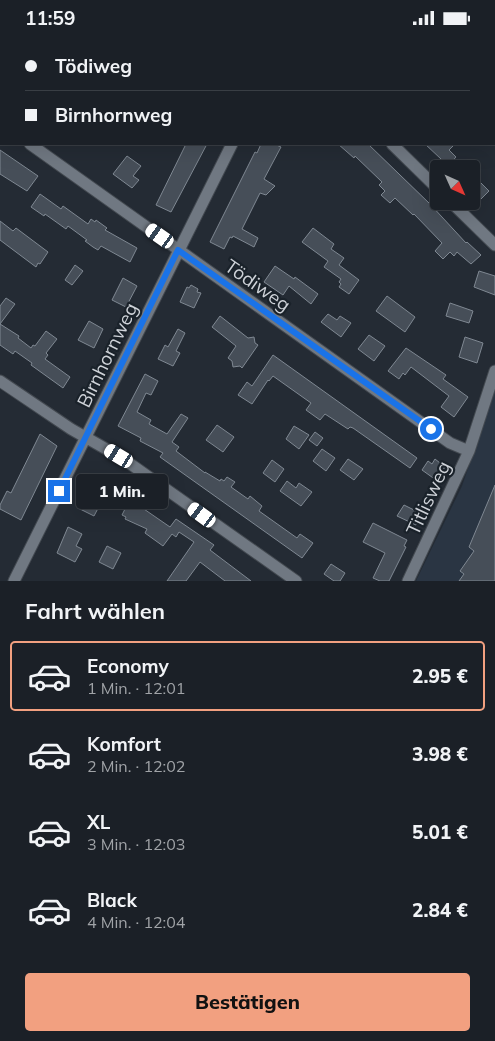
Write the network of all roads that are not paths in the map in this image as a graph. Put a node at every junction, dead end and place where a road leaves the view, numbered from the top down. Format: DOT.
graph roads {
  1 [pos="31,145"];
  2 [pos="231,145"];
  3 [pos="393,145"];
  4 [pos="430,181"];
  5 [pos="459,210"];
  6 [pos="495,245"];
  7 [pos="178,250"];
  8 [pos="495,371"];
  9 [pos="0,381"];
  10 [pos="86,437"];
  11 [pos="469,451"];
  12 [pos="14,581"];
  13 [pos="296,581"];
  14 [pos="408,581"];
  1 -- 7 [label="street, Tödiweg"];
  2 -- 7 [label="street, Birnhornweg"];
  3 -- 4 [label="street"];
  5 -- 6 [label="street"];
  7 -- 10 [label="street, Birnhornweg"];
  7 -- 11 [label="street, Tödiweg"];
  8 -- 11 [label="street, Titlisweg"];
  9 -- 10 [label="street"];
  10 -- 12 [label="street, Birnhornweg"];
  10 -- 13 [label="street"];
  11 -- 14 [label="street, Titlisweg"];
}
